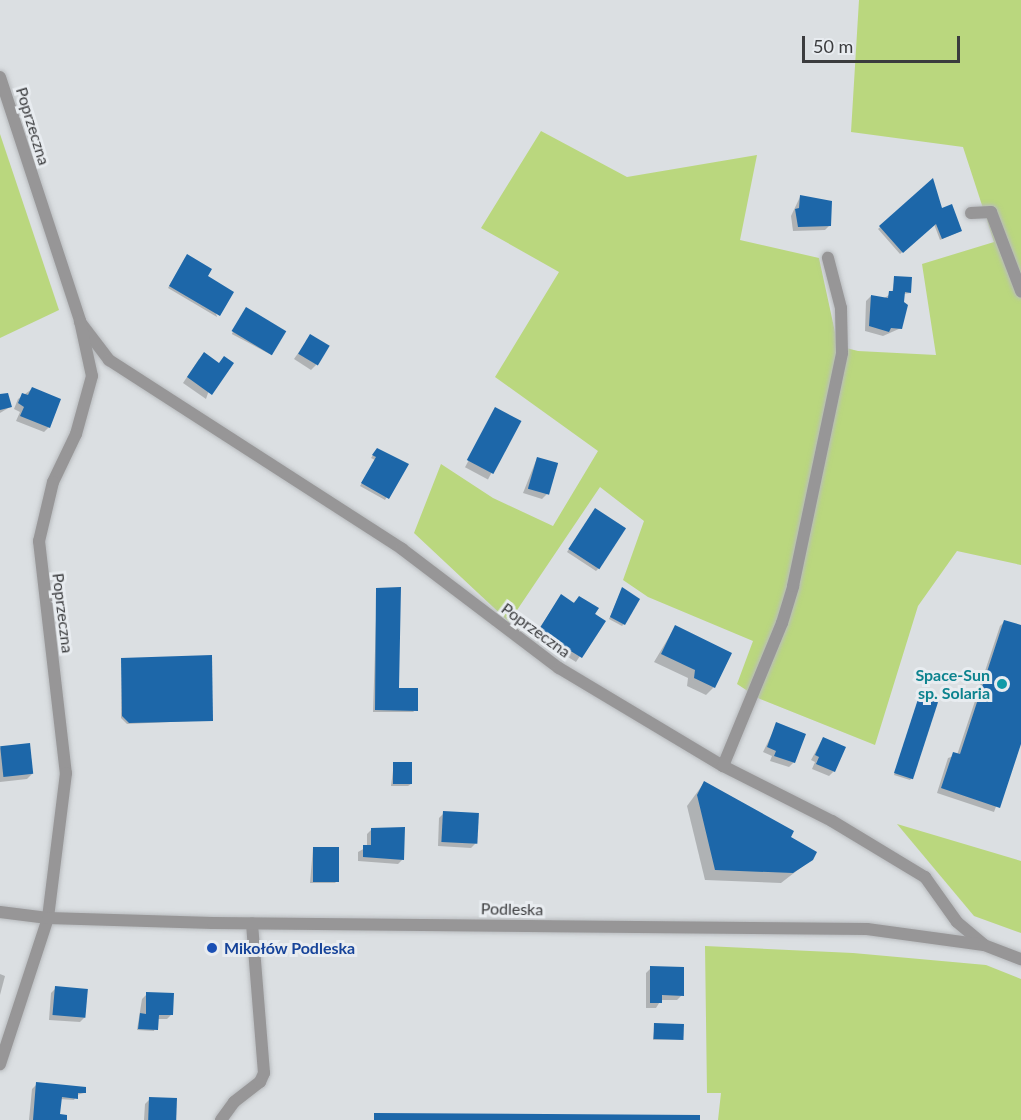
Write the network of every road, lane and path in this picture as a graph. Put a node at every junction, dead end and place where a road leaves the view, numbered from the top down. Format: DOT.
graph roads {
  1 [pos="0,77"];
  2 [pos="971,213"];
  3 [pos="828,258"];
  4 [pos="1021,291"];
  5 [pos="80,321"];
  6 [pos="723,766"];
  7 [pos="0,912"];
  8 [pos="48,918"];
  9 [pos="252,923"];
  10 [pos="984,945"];
  11 [pos="1021,959"];
  12 [pos="0,1064"];
  13 [pos="221,1120"];
  1 -- 5 [label="street, Poprzeczna"];
  2 -- 4 [label="street"];
  3 -- 6 [label="street"];
  5 -- 6 [label="street, Poprzeczna"];
  5 -- 8 [label="street, Poprzeczna"];
  6 -- 10 [label="street, Poprzeczna"];
  7 -- 8 [label="street, Podleska"];
  8 -- 9 [label="street, Podleska"];
  8 -- 12 [label="street, Poprzeczna"];
  9 -- 10 [label="street, Podleska"];
  9 -- 13 [label="street"];
  10 -- 11 [label="street, Podleska"];
}
